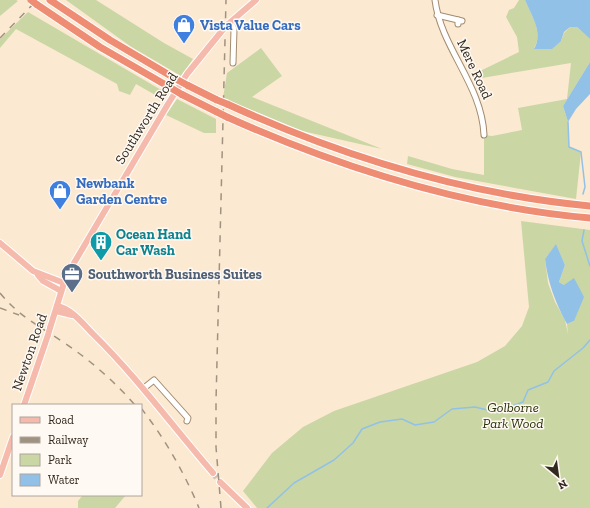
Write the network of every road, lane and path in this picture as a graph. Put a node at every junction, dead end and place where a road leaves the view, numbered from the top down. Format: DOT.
graph roads {
  1 [pos="50,0"];
  2 [pos="256,0"];
  3 [pos="435,0"];
  4 [pos="34,2"];
  5 [pos="436,15"];
  6 [pos="459,21"];
  7 [pos="229,24"];
  8 [pos="233,63"];
  9 [pos="484,135"];
  10 [pos="590,206"];
  11 [pos="590,218"];
  12 [pos="0,243"];
  13 [pos="38,275"];
  14 [pos="64,284"];
  15 [pos="61,291"];
  16 [pos="56,309"];
  17 [pos="144,388"];
  18 [pos="24,404"];
  19 [pos="187,421"];
  20 [pos="12,440"];
  21 [pos="213,473"];
  22 [pos="0,475"];
  23 [pos="220,482"];
  24 [pos="248,508"];
  1 -- 10 [label="highway, bridge"];
  2 -- 7 [label="main road, Southworth Road"];
  3 -- 5 [label="street, Mere Road"];
  4 -- 11 [label="highway, bridge"];
  5 -- 6 [label="street, Mere Road"];
  5 -- 9 [label="street, Mere Road"];
  7 -- 8 [label="street"];
  7 -- 14 [label="main road, Southworth Road, bridge"];
  12 -- 13 [label="main road"];
  13 -- 14 [label="main road"];
  13 -- 15 [label="main road"];
  14 -- 15 [label="main road, Southworth Road"];
  15 -- 16 [label="main road, Southworth Road"];
  16 -- 17 [label="main road"];
  16 -- 18 [label="main road, Newton Road, bridge"];
  17 -- 19 [label="street"];
  17 -- 21 [label="main road"];
  20 -- 22 [label="main road"];
  23 -- 24 [label="main road"];
}
